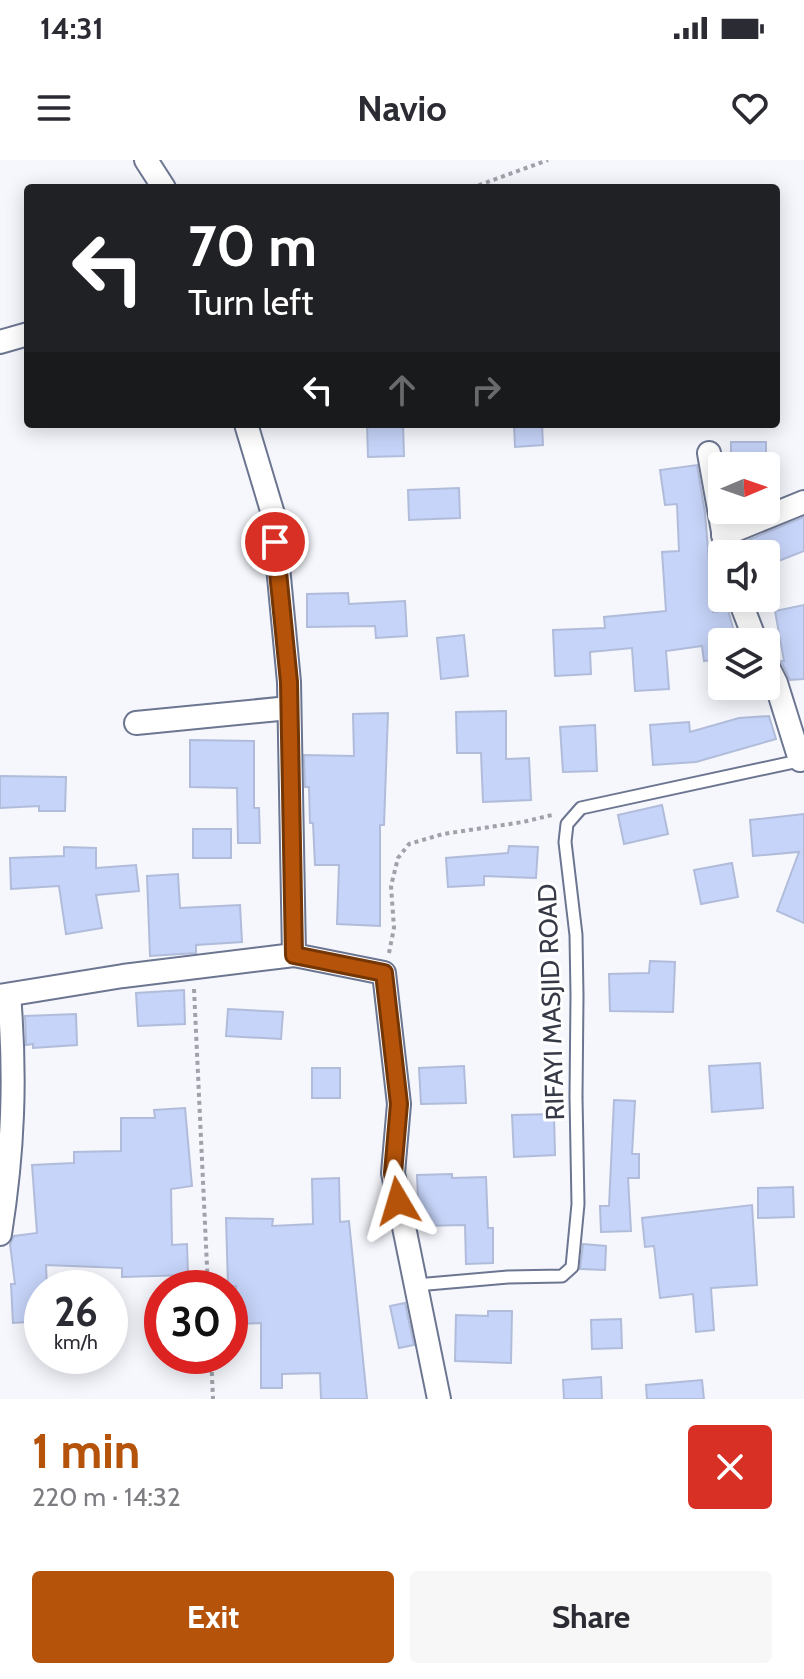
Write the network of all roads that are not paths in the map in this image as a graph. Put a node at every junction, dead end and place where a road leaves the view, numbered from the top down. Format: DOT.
graph roads {
  1 [pos="146,160"];
  2 [pos="161,184"];
  3 [pos="24,335"];
  4 [pos="0,342"];
  5 [pos="247,428"];
  6 [pos="804,502"];
  7 [pos="734,540"];
  8 [pos="780,695"];
  9 [pos="289,708"];
  10 [pos="136,723"];
  11 [pos="802,760"];
  12 [pos="294,955"];
  13 [pos="4,996"];
  14 [pos="0,1234"];
  15 [pos="416,1285"];
  16 [pos="439,1399"];
  1 -- 2 [label="street"];
  3 -- 4 [label="street"];
  5 -- 9 [label="street"];
  6 -- 7 [label="street"];
  8 -- 11 [label="street"];
  9 -- 10 [label="street"];
  9 -- 12 [label="street"];
  11 -- 15 [label="lane, RIFAYI MASJID ROAD"];
  12 -- 13 [label="street"];
  12 -- 15 [label="street"];
  13 -- 14 [label="street"];
  15 -- 16 [label="street"];
}
